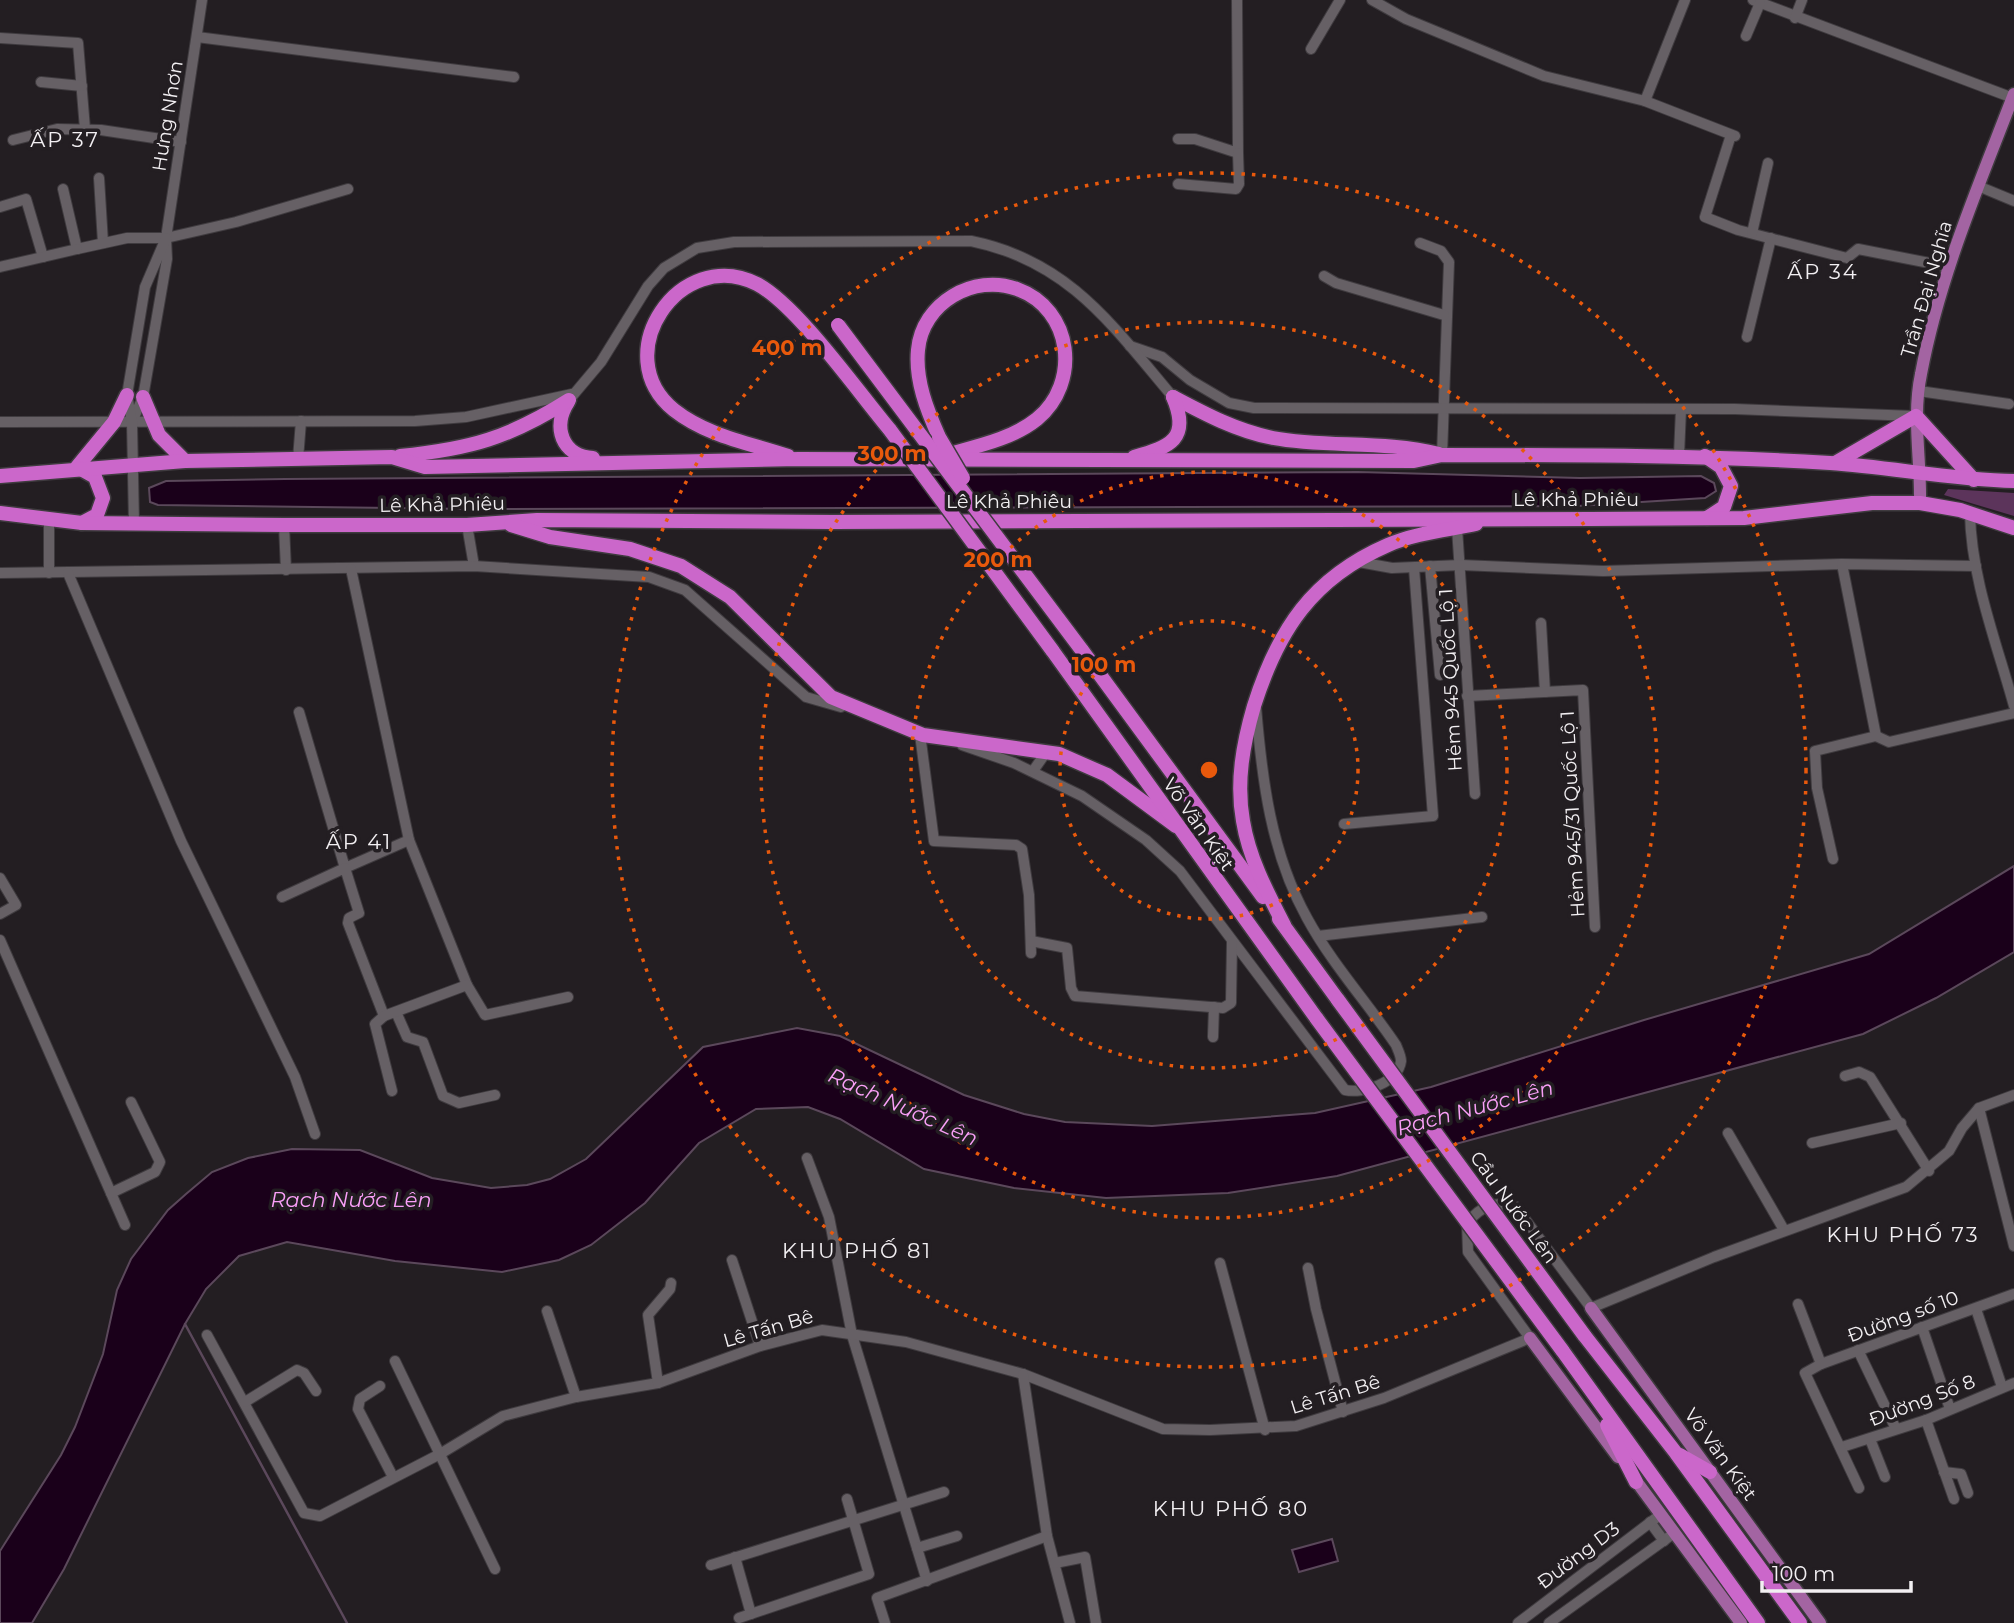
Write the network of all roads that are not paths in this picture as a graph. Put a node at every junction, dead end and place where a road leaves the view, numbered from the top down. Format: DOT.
graph roads {
  1 [pos="202,0"];
  2 [pos="1237,0"];
  3 [pos="1340,0"];
  4 [pos="1372,0"];
  5 [pos="1685,0"];
  6 [pos="1802,0"];
  7 [pos="1756,2"];
  8 [pos="1795,18"];
  9 [pos="1746,36"];
  10 [pos="197,37"];
  11 [pos="0,38"];
  12 [pos="1311,48"];
  13 [pos="514,77"];
  14 [pos="41,82"];
  15 [pos="82,86"];
  16 [pos="2013,96"];
  17 [pos="1645,101"];
  18 [pos="2010,115"];
  19 [pos="85,129"];
  20 [pos="1178,139"];
  21 [pos="13,141"];
  22 [pos="181,142"];
  23 [pos="1238,153"];
  24 [pos="1768,163"];
  25 [pos="99,178"];
  26 [pos="1178,184"];
  27 [pos="1978,186"];
  28 [pos="348,189"];
  29 [pos="64,190"];
  30 [pos="2014,201"];
  31 [pos="0,207"];
  32 [pos="1752,233"];
  33 [pos="166,238"];
  34 [pos="1771,238"];
  35 [pos="103,243"];
  36 [pos="1420,243"];
  37 [pos="77,249"];
  38 [pos="43,257"];
  39 [pos="0,267"];
  40 [pos="1950,267"];
  41 [pos="1324,276"];
  42 [pos="1444,315"];
  43 [pos="838,325"];
  44 [pos="1748,337"];
  45 [pos="1130,346"];
  46 [pos="1919,391"];
  47 [pos="127,395"];
  48 [pos="143,397"];
  49 [pos="572,397"];
  50 [pos="1173,397"];
  51 [pos="2009,404"];
  52 [pos="1443,408"];
  53 [pos="1681,409"];
  54 [pos="1916,416"];
  55 [pos="301,421"];
  56 [pos="0,422"];
  57 [pos="114,422"];
  58 [pos="132,422"];
  59 [pos="151,422"];
  60 [pos="1442,455"];
  61 [pos="1679,455"];
  62 [pos="1704,456"];
  63 [pos="392,457"];
  64 [pos="298,459"];
  65 [pos="799,459"];
  66 [pos="928,460"];
  67 [pos="185,461"];
  68 [pos="1117,461"];
  69 [pos="626,463"];
  70 [pos="1835,463"];
  71 [pos="132,464"];
  72 [pos="77,467"];
  73 [pos="1920,475"];
  74 [pos="0,476"];
  75 [pos="1974,480"];
  76 [pos="2014,481"];
  77 [pos="2014,491"];
  78 [pos="1920,503"];
  79 [pos="0,513"];
  80 [pos="1970,513"];
  81 [pos="1504,518"];
  82 [pos="1705,518"];
  83 [pos="49,519"];
  84 [pos="82,523"];
  85 [pos="503,523"];
  86 [pos="134,524"];
  87 [pos="467,524"];
  88 [pos="284,525"];
  89 [pos="1457,528"];
  90 [pos="2014,528"];
  91 [pos="1359,562"];
  92 [pos="1842,564"];
  93 [pos="1461,565"];
  94 [pos="474,566"];
  95 [pos="1430,566"];
  96 [pos="1976,566"];
  97 [pos="1414,568"];
  98 [pos="351,569"];
  99 [pos="286,570"];
  100 [pos="0,573"];
  101 [pos="49,573"];
  102 [pos="68,573"];
  103 [pos="1541,623"];
  104 [pos="1082,649"];
  105 [pos="1440,675"];
  106 [pos="1545,692"];
  107 [pos="1467,696"];
  108 [pos="1256,701"];
  109 [pos="2014,706"];
  110 [pos="299,712"];
  111 [pos="2014,713"];
  112 [pos="878,719"];
  113 [pos="920,734"];
  114 [pos="1876,736"];
  115 [pos="944,739"];
  116 [pos="1259,748"];
  117 [pos="1047,751"];
  118 [pos="1243,751"];
  119 [pos="1032,771"];
  120 [pos="1475,794"];
  121 [pos="1344,824"];
  122 [pos="1176,826"];
  123 [pos="409,839"];
  124 [pos="1833,859"];
  125 [pos="345,867"];
  126 [pos="0,878"];
  127 [pos="282,897"];
  128 [pos="0,914"];
  129 [pos="1482,917"];
  130 [pos="1284,925"];
  131 [pos="1595,927"];
  132 [pos="1318,936"];
  133 [pos="0,940"];
  134 [pos="1232,940"];
  135 [pos="1031,941"];
  136 [pos="1031,953"];
  137 [pos="467,985"];
  138 [pos="568,997"];
  139 [pos="1338,1000"];
  140 [pos="1214,1007"];
  141 [pos="396,1012"];
  142 [pos="384,1016"];
  143 [pos="1213,1037"];
  144 [pos="1845,1076"];
  145 [pos="392,1091"];
  146 [pos="495,1095"];
  147 [pos="2014,1095"];
  148 [pos="131,1102"];
  149 [pos="1979,1108"];
  150 [pos="1901,1124"];
  151 [pos="1728,1133"];
  152 [pos="315,1134"];
  153 [pos="1812,1143"];
  154 [pos="807,1158"];
  155 [pos="1929,1171"];
  156 [pos="111,1193"];
  157 [pos="1488,1204"];
  158 [pos="125,1225"];
  159 [pos="1784,1230"];
  160 [pos="2014,1245"];
  161 [pos="732,1260"];
  162 [pos="1220,1264"];
  163 [pos="1308,1268"];
  164 [pos="671,1283"];
  165 [pos="2014,1294"];
  166 [pos="1798,1304"];
  167 [pos="1591,1308"];
  168 [pos="1976,1309"];
  169 [pos="547,1311"];
  170 [pos="1922,1327"];
  171 [pos="207,1335"];
  172 [pos="852,1335"];
  173 [pos="1584,1335"];
  174 [pos="1530,1338"];
  175 [pos="760,1346"];
  176 [pos="1858,1350"];
  177 [pos="396,1361"];
  178 [pos="1821,1364"];
  179 [pos="1023,1374"];
  180 [pos="1582,1377"];
  181 [pos="659,1383"];
  182 [pos="2014,1383"];
  183 [pos="380,1387"];
  184 [pos="2003,1387"];
  185 [pos="316,1391"];
  186 [pos="576,1398"];
  187 [pos="245,1402"];
  188 [pos="1950,1409"];
  189 [pos="1343,1412"];
  190 [pos="1926,1420"];
  191 [pos="1896,1429"];
  192 [pos="1265,1430"];
  193 [pos="1870,1439"];
  194 [pos="1842,1447"];
  195 [pos="1676,1452"];
  196 [pos="440,1454"];
  197 [pos="1710,1472"];
  198 [pos="1944,1472"];
  199 [pos="393,1477"];
  200 [pos="1885,1477"];
  201 [pos="1636,1482"];
  202 [pos="1859,1489"];
  203 [pos="944,1492"];
  204 [pos="1968,1493"];
  205 [pos="847,1499"];
  206 [pos="1954,1499"];
  207 [pos="903,1504"];
  208 [pos="1655,1518"];
  209 [pos="853,1520"];
  210 [pos="957,1536"];
  211 [pos="1047,1536"];
  212 [pos="1668,1537"];
  213 [pos="917,1548"];
  214 [pos="735,1558"];
  215 [pos="1055,1563"];
  216 [pos="711,1565"];
  217 [pos="495,1569"];
  218 [pos="927,1581"];
  219 [pos="751,1614"];
  220 [pos="739,1618"];
  221 [pos="885,1623"];
  222 [pos="1070,1623"];
  223 [pos="1096,1623"];
  224 [pos="1518,1623"];
  225 [pos="1549,1623"];
  226 [pos="1741,1623"];
  227 [pos="1758,1623"];
  228 [pos="1800,1623"];
  229 [pos="1820,1623"];
  1 -- 10 [label="street, Hưng Nhơn"];
  2 -- 23 [label="street"];
  3 -- 12 [label="street"];
  4 -- 17 [label="street"];
  5 -- 17 [label="street"];
  6 -- 8 [label="street"];
  7 -- 8 [label="street"];
  7 -- 9 [label="street"];
  8 -- 16 [label="street"];
  10 -- 13 [label="street"];
  10 -- 22 [label="street, Hưng Nhơn"];
  11 -- 15 [label="street"];
  14 -- 15 [label="street"];
  15 -- 19 [label="street"];
  16 -- 18 [label="main road, Trần Đại Nghĩa"];
  17 -- 32 [label="street"];
  18 -- 27 [label="main road, Trần Đại Nghĩa"];
  19 -- 21 [label="street"];
  19 -- 22 [label="street"];
  20 -- 23 [label="street"];
  22 -- 33 [label="street, Hưng Nhơn"];
  23 -- 26 [label="street"];
  24 -- 32 [label="street"];
  25 -- 35 [label="street"];
  27 -- 30 [label="street"];
  27 -- 40 [label="main road, Trần Đại Nghĩa"];
  28 -- 33 [label="street"];
  29 -- 37 [label="street"];
  31 -- 38 [label="street"];
  32 -- 34 [label="street"];
  33 -- 35 [label="street"];
  33 -- 47 [label="street, Hưng Nhơn"];
  33 -- 48 [label="street, Hưng Nhơn"];
  34 -- 40 [label="street"];
  34 -- 44 [label="street"];
  35 -- 37 [label="street"];
  36 -- 42 [label="street"];
  37 -- 38 [label="street"];
  38 -- 39 [label="street"];
  40 -- 46 [label="main road, Trần Đại Nghĩa"];
  41 -- 42 [label="street"];
  42 -- 52 [label="street"];
  43 -- 104 [label="highway, bridge"];
  45 -- 49 [label="street"];
  45 -- 50 [label="street"];
  45 -- 52 [label="street"];
  46 -- 51 [label="street"];
  46 -- 54 [label="main road, Trần Đại Nghĩa"];
  47 -- 57 [label="highway"];
  47 -- 58 [label="street, Hưng Nhơn"];
  48 -- 58 [label="street, Hưng Nhơn"];
  48 -- 59 [label="highway"];
  49 -- 55 [label="street"];
  49 -- 63 [label="highway"];
  49 -- 69 [label="highway"];
  50 -- 60 [label="highway"];
  50 -- 68 [label="highway"];
  52 -- 53 [label="street"];
  52 -- 60 [label="street"];
  53 -- 54 [label="street"];
  53 -- 61 [label="street"];
  54 -- 70 [label="highway"];
  54 -- 73 [label="main road, Trần Đại Nghĩa"];
  54 -- 75 [label="highway"];
  55 -- 59 [label="street"];
  55 -- 64 [label="street"];
  56 -- 57 [label="street"];
  57 -- 58 [label="street"];
  57 -- 72 [label="highway"];
  58 -- 59 [label="street"];
  58 -- 71 [label="street, Hưng Nhơn"];
  59 -- 67 [label="highway"];
  60 -- 61 [label="highway, Lê Khả Phiêu"];
  60 -- 68 [label="highway, Lê Khả Phiêu"];
  61 -- 62 [label="highway, Lê Khả Phiêu"];
  62 -- 70 [label="highway, Lê Khả Phiêu"];
  62 -- 82 [label="highway"];
  63 -- 64 [label="highway, Lê Khả Phiêu"];
  63 -- 69 [label="highway, Lê Khả Phiêu"];
  64 -- 67 [label="highway, Lê Khả Phiêu"];
  65 -- 66 [label="highway, Lê Khả Phiêu"];
  65 -- 69 [label="highway, Lê Khả Phiêu"];
  65 -- 122 [label="highway, Võ Văn Kiệt, bridge"];
  66 -- 68 [label="highway, Lê Khả Phiêu"];
  66 -- 104 [label="highway, bridge"];
  67 -- 71 [label="highway, Lê Khả Phiêu"];
  70 -- 73 [label="highway, Lê Khả Phiêu"];
  71 -- 72 [label="highway, Lê Khả Phiêu"];
  71 -- 86 [label="street, Hưng Nhơn"];
  72 -- 74 [label="highway, Lê Khả Phiêu"];
  72 -- 84 [label="highway"];
  73 -- 75 [label="highway, Lê Khả Phiêu"];
  73 -- 77 [label="highway, Lê Khả Phiêu"];
  73 -- 78 [label="main road, Trần Đại Nghĩa"];
  75 -- 76 [label="highway, Lê Khả Phiêu"];
  78 -- 80 [label="highway, Lê Khả Phiêu"];
  78 -- 82 [label="highway, Lê Khả Phiêu"];
  79 -- 83 [label="highway, Lê Khả Phiêu"];
  80 -- 90 [label="highway, Lê Khả Phiêu"];
  80 -- 96 [label="street"];
  81 -- 82 [label="highway, Lê Khả Phiêu"];
  81 -- 85 [label="highway, Lê Khả Phiêu"];
  81 -- 89 [label="highway"];
  83 -- 84 [label="highway, Lê Khả Phiêu"];
  83 -- 101 [label="street"];
  84 -- 86 [label="highway, Lê Khả Phiêu"];
  85 -- 87 [label="highway, Lê Khả Phiêu"];
  85 -- 112 [label="highway"];
  86 -- 88 [label="highway, Lê Khả Phiêu"];
  87 -- 88 [label="highway, Lê Khả Phiêu"];
  87 -- 94 [label="street"];
  88 -- 99 [label="street"];
  89 -- 91 [label="highway"];
  89 -- 93 [label="street, Hẻm 945 Quốc Lộ 1"];
  91 -- 97 [label="street"];
  91 -- 108 [label="highway"];
  92 -- 93 [label="street"];
  92 -- 96 [label="street"];
  92 -- 114 [label="street"];
  93 -- 95 [label="street"];
  93 -- 107 [label="street, Hẻm 945 Quốc Lộ 1"];
  94 -- 98 [label="street"];
  94 -- 112 [label="street"];
  95 -- 97 [label="street"];
  95 -- 105 [label="street"];
  96 -- 109 [label="street"];
  97 -- 121 [label="street"];
  98 -- 99 [label="street"];
  98 -- 123 [label="street"];
  99 -- 102 [label="street"];
  100 -- 101 [label="street"];
  101 -- 102 [label="street"];
  102 -- 152 [label="street"];
  103 -- 106 [label="street"];
  104 -- 130 [label="highway, Võ Văn Kiệt"];
  106 -- 107 [label="street, Hẻm 945/31 Quốc Lộ 1"];
  106 -- 131 [label="street, Hẻm 945/31 Quốc Lộ 1"];
  107 -- 120 [label="street, Hẻm 945 Quốc Lộ 1"];
  108 -- 116 [label="street"];
  108 -- 118 [label="highway"];
  110 -- 125 [label="street"];
  111 -- 114 [label="street"];
  112 -- 113 [label="highway"];
  113 -- 115 [label="highway"];
  113 -- 135 [label="street"];
  114 -- 124 [label="street"];
  115 -- 117 [label="highway"];
  115 -- 119 [label="street"];
  116 -- 118 [label="street"];
  116 -- 132 [label="street"];
  117 -- 119 [label="street"];
  117 -- 122 [label="highway"];
  118 -- 130 [label="highway"];
  119 -- 134 [label="street"];
  122 -- 180 [label="highway, Võ Văn Kiệt, bridge"];
  123 -- 125 [label="street"];
  123 -- 137 [label="street"];
  125 -- 127 [label="street"];
  125 -- 142 [label="street"];
  126 -- 128 [label="street"];
  129 -- 132 [label="street"];
  130 -- 139 [label="highway, Võ Văn Kiệt"];
  132 -- 134 [label="street"];
  133 -- 156 [label="street"];
  134 -- 140 [label="street"];
  135 -- 136 [label="street"];
  135 -- 140 [label="street"];
  137 -- 138 [label="street"];
  137 -- 141 [label="street"];
  139 -- 157 [label="highway, Cầu Nước Lên, bridge"];
  140 -- 143 [label="street"];
  141 -- 142 [label="street"];
  141 -- 146 [label="street"];
  142 -- 145 [label="street"];
  144 -- 150 [label="street"];
  147 -- 149 [label="street"];
  148 -- 156 [label="street"];
  149 -- 155 [label="street"];
  149 -- 160 [label="street"];
  150 -- 153 [label="street"];
  150 -- 155 [label="street"];
  151 -- 159 [label="street"];
  154 -- 172 [label="street"];
  155 -- 159 [label="street"];
  156 -- 158 [label="street"];
  157 -- 167 [label="street"];
  157 -- 173 [label="highway, Cầu Nước Lên, bridge"];
  157 -- 174 [label="street"];
  159 -- 167 [label="street"];
  161 -- 175 [label="street"];
  162 -- 192 [label="street"];
  163 -- 189 [label="street"];
  164 -- 181 [label="street"];
  165 -- 168 [label="street, Đường số 10"];
  166 -- 178 [label="street"];
  167 -- 197 [label="main road, Võ Văn Kiệt"];
  168 -- 170 [label="street, Đường số 10"];
  168 -- 184 [label="street"];
  169 -- 186 [label="street"];
  170 -- 176 [label="street, Đường số 10"];
  170 -- 188 [label="street"];
  171 -- 187 [label="street, Lê Tấn Bê"];
  172 -- 175 [label="street, Lê Tấn Bê"];
  172 -- 179 [label="street, Lê Tấn Bê"];
  172 -- 207 [label="street"];
  173 -- 195 [label="highway, Võ Văn Kiệt"];
  174 -- 189 [label="street, Lê Tấn Bê"];
  174 -- 201 [label="main road"];
  175 -- 181 [label="street, Lê Tấn Bê"];
  176 -- 178 [label="street, Đường số 10"];
  176 -- 191 [label="street"];
  177 -- 196 [label="street"];
  178 -- 194 [label="street, Đường số 10"];
  179 -- 192 [label="street, Lê Tấn Bê"];
  179 -- 211 [label="street"];
  180 -- 201 [label="highway"];
  180 -- 227 [label="highway"];
  181 -- 186 [label="street, Lê Tấn Bê"];
  182 -- 184 [label="street, Đường Số 8"];
  183 -- 199 [label="street"];
  184 -- 188 [label="street, Đường Số 8"];
  185 -- 187 [label="street"];
  186 -- 196 [label="street, Lê Tấn Bê"];
  187 -- 199 [label="street, Lê Tấn Bê"];
  188 -- 190 [label="street, Đường Số 8"];
  189 -- 192 [label="street, Lê Tấn Bê"];
  190 -- 191 [label="street, Đường Số 8"];
  190 -- 198 [label="street"];
  191 -- 193 [label="street, Đường Số 8"];
  193 -- 194 [label="street, Đường Số 8"];
  193 -- 200 [label="street"];
  194 -- 202 [label="street"];
  195 -- 197 [label="highway"];
  195 -- 228 [label="highway, Võ Văn Kiệt"];
  196 -- 199 [label="street, Lê Tấn Bê"];
  196 -- 217 [label="street"];
  197 -- 229 [label="main road, Võ Văn Kiệt"];
  198 -- 204 [label="street"];
  198 -- 206 [label="street"];
  201 -- 208 [label="main road"];
  203 -- 207 [label="street"];
  205 -- 209 [label="street"];
  207 -- 209 [label="street"];
  207 -- 213 [label="street"];
  208 -- 212 [label="main road"];
  208 -- 224 [label="street, Đường D3"];
  209 -- 214 [label="street"];
  209 -- 219 [label="street"];
  210 -- 213 [label="street"];
  211 -- 215 [label="street"];
  211 -- 218 [label="street"];
  212 -- 225 [label="street, Đường D3"];
  212 -- 226 [label="main road"];
  213 -- 218 [label="street"];
  214 -- 216 [label="street"];
  214 -- 219 [label="street"];
  215 -- 222 [label="street"];
  215 -- 223 [label="street"];
  218 -- 221 [label="street"];
  219 -- 220 [label="street"];
}
